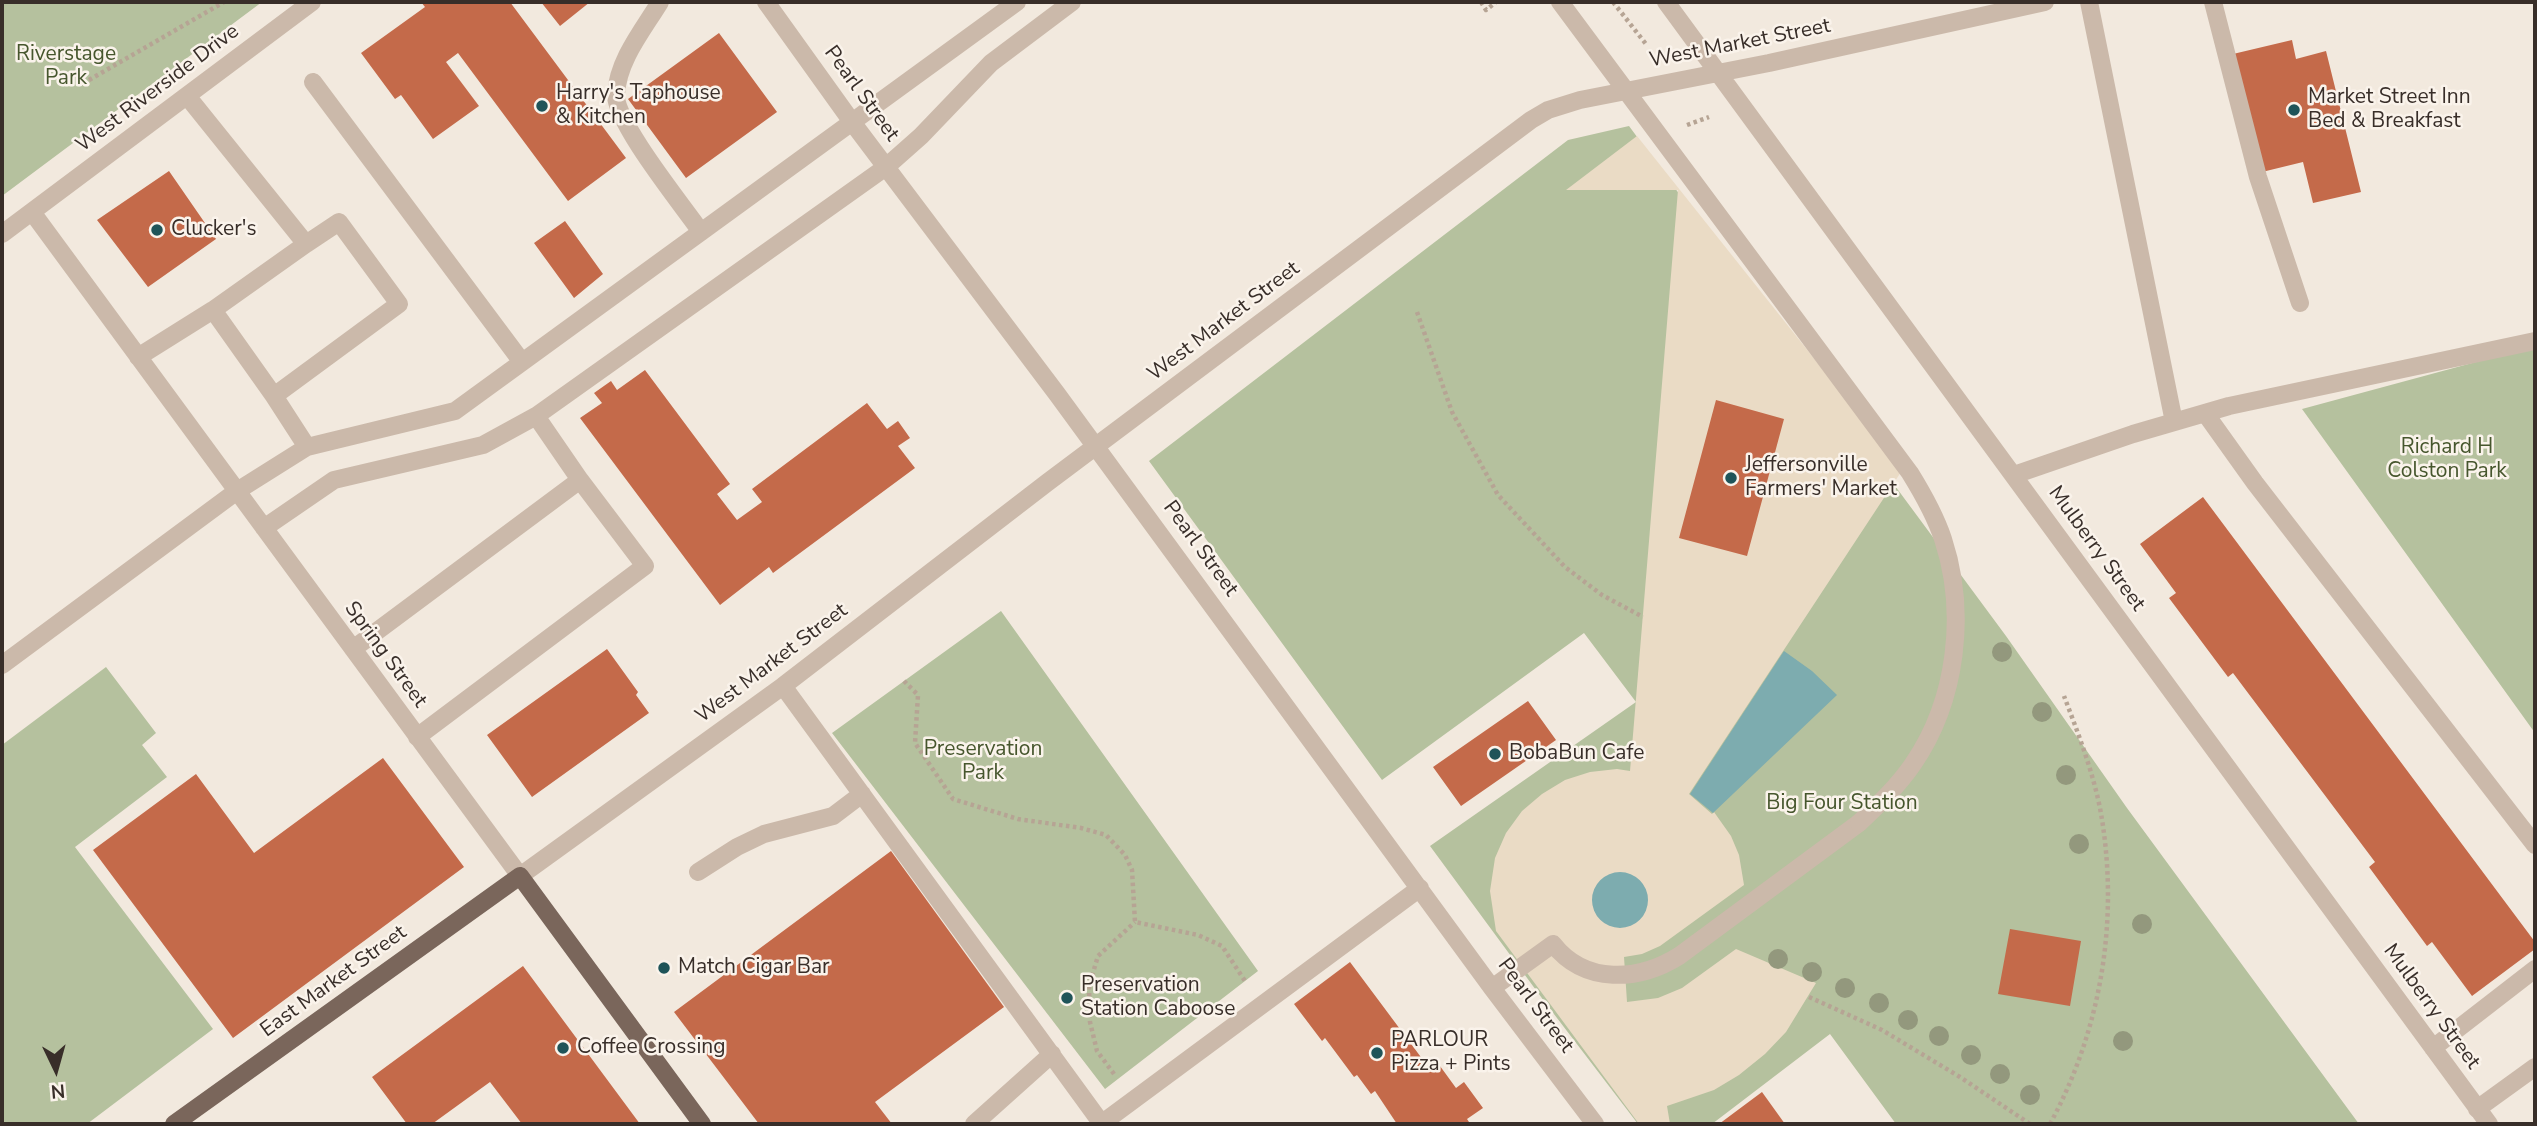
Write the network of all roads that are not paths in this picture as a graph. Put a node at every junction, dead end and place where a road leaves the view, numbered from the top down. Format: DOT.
graph roads {
  1 [pos="312,2"];
  2 [pos="660,2"];
  3 [pos="766,2"];
  4 [pos="1017,2"];
  5 [pos="1072,2"];
  6 [pos="1560,2"];
  7 [pos="1666,2"];
  8 [pos="2045,2"];
  9 [pos="2089,2"];
  10 [pos="2213,2"];
  11 [pos="1717,72"];
  12 [pos="313,82"];
  13 [pos="187,96"];
  14 [pos="852,122"];
  15 [pos="886,167"];
  16 [pos="32,212"];
  17 [pos="701,232"];
  18 [pos="2,234"];
  19 [pos="306,244"];
  20 [pos="2300,303"];
  21 [pos="213,310"];
  22 [pos="2535,341"];
  23 [pos="138,357"];
  24 [pos="522,362"];
  25 [pos="274,396"];
  26 [pos="2205,413"];
  27 [pos="536,416"];
  28 [pos="2174,422"];
  29 [pos="307,447"];
  30 [pos="1096,447"];
  31 [pos="2014,475"];
  32 [pos="580,480"];
  33 [pos="237,491"];
  34 [pos="264,528"];
  35 [pos="353,649"];
  36 [pos="2,666"];
  37 [pos="783,686"];
  38 [pos="417,737"];
  39 [pos="862,794"];
  40 [pos="2535,845"];
  41 [pos="698,872"];
  42 [pos="520,876"];
  43 [pos="1420,888"];
  44 [pos="2535,969"];
  45 [pos="1492,988"];
  46 [pos="2433,1048"];
  47 [pos="1052,1054"];
  48 [pos="2535,1067"];
  49 [pos="2477,1109"];
  50 [pos="174,1124"];
  51 [pos="702,1124"];
  52 [pos="974,1124"];
  53 [pos="1102,1124"];
  54 [pos="1595,1124"];
  55 [pos="2489,1124"];
  1 -- 13 [label="street, West Riverside Drive"];
  2 -- 17 [label="street"];
  3 -- 14 [label="street, Pearl Street"];
  4 -- 14 [label="street"];
  5 -- 15 [label="street"];
  6 -- 45 [label="street, bridge"];
  7 -- 11 [label="street, Mulberry Street"];
  8 -- 11 [label="street, West Market Street"];
  9 -- 28 [label="street"];
  10 -- 20 [label="street"];
  11 -- 30 [label="street, West Market Street"];
  11 -- 31 [label="street, Mulberry Street"];
  12 -- 24 [label="street"];
  13 -- 16 [label="street, West Riverside Drive"];
  13 -- 19 [label="street"];
  14 -- 15 [label="street, Pearl Street"];
  14 -- 17 [label="street"];
  15 -- 27 [label="street"];
  15 -- 30 [label="street, Pearl Street"];
  16 -- 18 [label="street, West Riverside Drive"];
  16 -- 23 [label="street, Spring Street"];
  17 -- 24 [label="street"];
  19 -- 21 [label="street"];
  19 -- 25 [label="street"];
  21 -- 23 [label="street"];
  21 -- 25 [label="street"];
  22 -- 26 [label="street"];
  23 -- 33 [label="street, Spring Street"];
  24 -- 29 [label="street"];
  25 -- 29 [label="street"];
  26 -- 28 [label="street"];
  26 -- 40 [label="street"];
  27 -- 32 [label="street"];
  27 -- 34 [label="street"];
  28 -- 31 [label="street"];
  29 -- 33 [label="street"];
  30 -- 37 [label="street, West Market Street"];
  30 -- 43 [label="street, Pearl Street"];
  31 -- 46 [label="street, Mulberry Street"];
  32 -- 35 [label="street"];
  32 -- 38 [label="street"];
  33 -- 34 [label="street, Spring Street"];
  33 -- 36 [label="street"];
  34 -- 35 [label="street, Spring Street"];
  35 -- 38 [label="street, Spring Street"];
  37 -- 39 [label="street"];
  37 -- 42 [label="street, West Market Street"];
  38 -- 42 [label="street, Spring Street"];
  39 -- 41 [label="street"];
  39 -- 47 [label="street"];
  42 -- 50 [label="main road, East Market Street"];
  42 -- 51 [label="main road, Spring Street"];
  43 -- 45 [label="street, Pearl Street"];
  43 -- 53 [label="street"];
  44 -- 46 [label="street"];
  45 -- 54 [label="street, Pearl Street"];
  46 -- 49 [label="street, Mulberry Street"];
  47 -- 52 [label="street"];
  47 -- 53 [label="street"];
  48 -- 49 [label="street"];
  49 -- 55 [label="street, Mulberry Street"];
}
